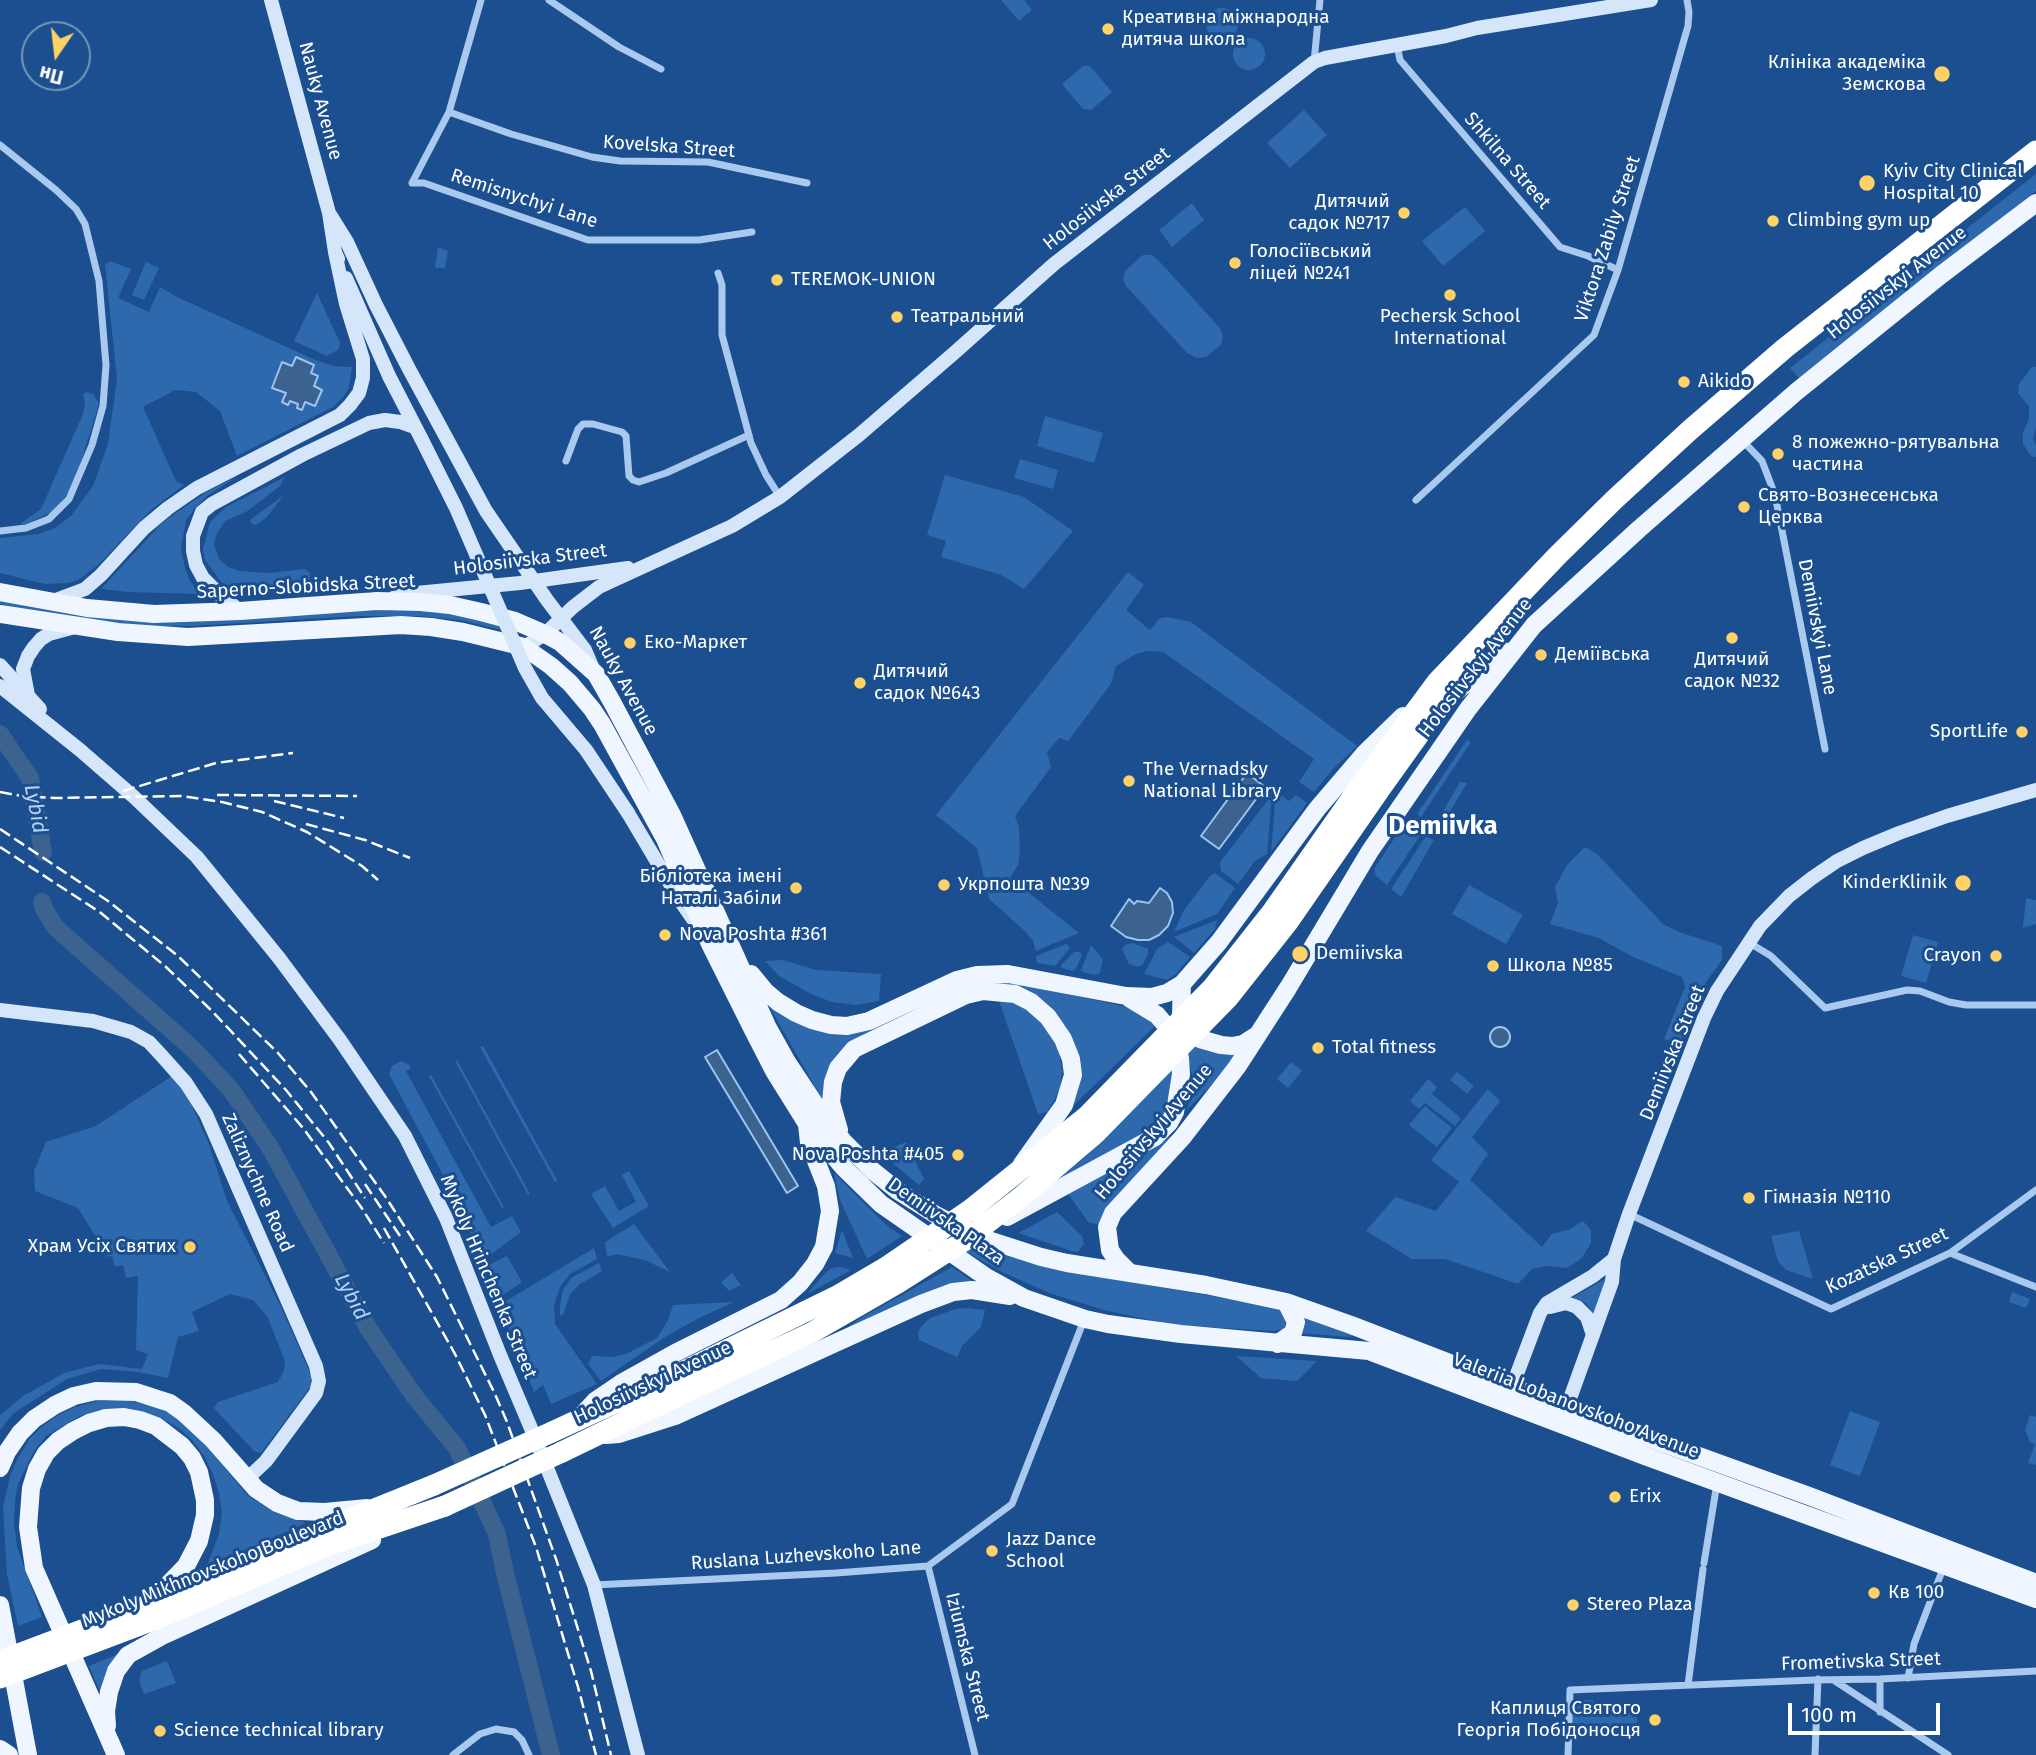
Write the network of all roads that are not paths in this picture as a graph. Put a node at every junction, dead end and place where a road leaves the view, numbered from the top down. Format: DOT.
graph roads {
  1 [pos="271,0"];
  2 [pos="481,0"];
  3 [pos="548,0"];
  4 [pos="1320,0"];
  5 [pos="1651,0"];
  6 [pos="1687,0"];
  7 [pos="1397,44"];
  8 [pos="1314,62"];
  9 [pos="662,69"];
  10 [pos="449,112"];
  11 [pos="0,145"];
  12 [pos="2036,152"];
  13 [pos="807,183"];
  14 [pos="2036,203"];
  15 [pos="329,213"];
  16 [pos="752,232"];
  17 [pos="335,252"];
  18 [pos="1618,270"];
  19 [pos="718,273"];
  20 [pos="417,432"];
  21 [pos="749,435"];
  22 [pos="1740,439"];
  23 [pos="566,461"];
  24 [pos="780,497"];
  25 [pos="1416,500"];
  26 [pos="0,531"];
  27 [pos="646,564"];
  28 [pos="535,581"];
  29 [pos="0,592"];
  30 [pos="1522,593"];
  31 [pos="377,601"];
  32 [pos="50,602"];
  33 [pos="240,611"];
  34 [pos="0,614"];
  35 [pos="561,618"];
  36 [pos="1534,625"];
  37 [pos="80,626"];
  38 [pos="545,634"];
  39 [pos="524,647"];
  40 [pos="0,665"];
  41 [pos="596,674"];
  42 [pos="1437,682"];
  43 [pos="0,687"];
  44 [pos="29,697"];
  45 [pos="1440,706"];
  46 [pos="1825,749"];
  47 [pos="80,750"];
  48 [pos="1370,787"];
  49 [pos="2036,790"];
  50 [pos="1748,942"];
  51 [pos="710,944"];
  52 [pos="735,954"];
  53 [pos="1182,984"];
  54 [pos="1126,996"];
  55 [pos="2036,1005"];
  56 [pos="0,1010"];
  57 [pos="1260,1033"];
  58 [pos="1198,1120"];
  59 [pos="807,1124"];
  60 [pos="1155,1137"];
  61 [pos="843,1141"];
  62 [pos="1014,1176"];
  63 [pos="2036,1190"];
  64 [pos="1629,1214"];
  65 [pos="964,1241"];
  66 [pos="1950,1253"];
  67 [pos="1614,1259"];
  68 [pos="1130,1273"];
  69 [pos="2036,1287"];
  70 [pos="1024,1298"];
  71 [pos="1286,1301"];
  72 [pos="1540,1313"];
  73 [pos="1085,1319"];
  74 [pos="1593,1335"];
  75 [pos="1277,1344"];
  76 [pos="690,1379"];
  77 [pos="1509,1396"];
  78 [pos="1563,1417"];
  79 [pos="575,1423"];
  80 [pos="593,1437"];
  81 [pos="557,1442"];
  82 [pos="0,1468"];
  83 [pos="247,1479"];
  84 [pos="1717,1482"];
  85 [pos="381,1507"];
  86 [pos="411,1517"];
  87 [pos="322,1539"];
  88 [pos="1944,1565"];
  89 [pos="928,1566"];
  90 [pos="2036,1583"];
  91 [pos="594,1585"];
  92 [pos="2036,1599"];
  93 [pos="0,1605"];
  94 [pos="148,1605"];
  95 [pos="0,1661"];
  96 [pos="2036,1671"];
  97 [pos="0,1678"];
  98 [pos="1909,1678"];
  99 [pos="1818,1679"];
  100 [pos="1880,1679"];
  101 [pos="1834,1681"];
  102 [pos="1688,1685"];
  103 [pos="1880,1712"];
  104 [pos="108,1738"];
  105 [pos="0,1749"];
  106 [pos="9,1755"];
  107 [pos="28,1755"];
  108 [pos="116,1755"];
  109 [pos="453,1755"];
  110 [pos="528,1755"];
  111 [pos="638,1755"];
  112 [pos="975,1755"];
  113 [pos="1569,1755"];
  114 [pos="1815,1755"];
  115 [pos="1948,1755"];
  1 -- 15 [label="main road, Nauky Avenue"];
  2 -- 10 [label="street"];
  3 -- 9 [label="street"];
  4 -- 8 [label="street"];
  5 -- 7 [label="main road, Holosiivska Street"];
  6 -- 18 [label="street, Viktora Zabily Street"];
  7 -- 8 [label="main road, Holosiivska Street"];
  7 -- 18 [label="street, Shkilna Street"];
  8 -- 24 [label="main road, Holosiivska Street"];
  10 -- 13 [label="street, Kovelska Street"];
  10 -- 16 [label="street, Remisnychyi Lane"];
  11 -- 26 [label="street"];
  12 -- 30 [label="highway, Holosiivskyi Avenue"];
  14 -- 22 [label="main road, Holosiivskyi Avenue"];
  15 -- 17 [label="main road, Nauky Avenue"];
  15 -- 28 [label="main road, Nauky Avenue"];
  17 -- 20 [label="main road, Nauky Avenue"];
  17 -- 32 [label="main road"];
  18 -- 25 [label="street, Viktora Zabily Street"];
  19 -- 21 [label="street"];
  20 -- 33 [label="main road"];
  20 -- 51 [label="main road, Nauky Avenue, bridge"];
  21 -- 23 [label="street"];
  21 -- 24 [label="street"];
  22 -- 36 [label="main road, Holosiivskyi Avenue"];
  22 -- 46 [label="street, Demiivskyi Lane"];
  24 -- 27 [label="main road, Holosiivska Street"];
  27 -- 28 [label="main road, Holosiivska Street"];
  27 -- 35 [label="main road, Holosiivska Street"];
  28 -- 31 [label="main road, Holosiivska Street"];
  28 -- 35 [label="main road, Nauky Avenue"];
  29 -- 32 [label="main road, Saperno-Slobidska Street"];
  30 -- 42 [label="highway, Holosiivskyi Avenue"];
  30 -- 45 [label="highway, Holosiivskyi Avenue"];
  31 -- 33 [label="main road, Saperno-Slobidska Street"];
  31 -- 38 [label="main road, Saperno-Slobidska Street"];
  32 -- 33 [label="main road, Saperno-Slobidska Street"];
  34 -- 37 [label="main road"];
  35 -- 38 [label="main road, Holosiivska Street"];
  35 -- 41 [label="main road, Nauky Avenue"];
  36 -- 45 [label="main road"];
  36 -- 57 [label="main road, Holosiivskyi Avenue"];
  37 -- 39 [label="main road"];
  37 -- 44 [label="main road"];
  38 -- 39 [label="main road, Holosiivska Street"];
  38 -- 41 [label="main road, Saperno-Slobidska Street"];
  39 -- 51 [label="main road, Nauky Avenue"];
  40 -- 44 [label="main road, Mykoly Hrinchenka Street"];
  41 -- 52 [label="main road, Nauky Avenue"];
  42 -- 48 [label="highway, Holosiivskyi Avenue"];
  42 -- 53 [label="main road"];
  43 -- 47 [label="main road, Mykoly Hrinchenka Street"];
  44 -- 47 [label="main road, Mykoly Hrinchenka Street"];
  45 -- 48 [label="highway, Holosiivskyi Avenue"];
  47 -- 91 [label="main road, Mykoly Hrinchenka Street"];
  48 -- 62 [label="highway, Holosiivskyi Avenue, bridge"];
  48 -- 65 [label="highway, Holosiivskyi Avenue, bridge"];
  49 -- 50 [label="main road, Demiivska Street"];
  50 -- 55 [label="street"];
  50 -- 64 [label="main road, Demiivska Street"];
  51 -- 59 [label="main road, Nauky Avenue"];
  52 -- 54 [label="main road"];
  52 -- 61 [label="main road, Nauky Avenue"];
  53 -- 54 [label="main road"];
  53 -- 57 [label="main road"];
  54 -- 60 [label="main road"];
  56 -- 83 [label="main road, Zaliznychne Road"];
  57 -- 58 [label="main road, Holosiivskyi Avenue"];
  58 -- 60 [label="main road"];
  58 -- 68 [label="main road, Holosiivskyi Avenue"];
  59 -- 70 [label="main road, Demiivska Plaza"];
  59 -- 79 [label="main road"];
  60 -- 65 [label="main road, bridge"];
  61 -- 62 [label="main road, bridge"];
  61 -- 68 [label="main road, Demiivska Plaza"];
  62 -- 76 [label="highway, Holosiivskyi Avenue, bridge"];
  63 -- 66 [label="street, Kozatska Street"];
  64 -- 66 [label="street, Kozatska Street"];
  64 -- 67 [label="main road, Demiivska Street"];
  65 -- 76 [label="highway, Holosiivskyi Avenue, bridge"];
  66 -- 69 [label="street"];
  67 -- 72 [label="main road"];
  67 -- 74 [label="main road, Demiivska Street"];
  68 -- 71 [label="main road, Valeriia Lobanovskoho Avenue"];
  70 -- 73 [label="main road, Demiivska Plaza"];
  70 -- 80 [label="main road"];
  71 -- 75 [label="main road"];
  71 -- 77 [label="main road, Valeriia Lobanovskoho Avenue"];
  72 -- 74 [label="main road"];
  72 -- 77 [label="main road"];
  73 -- 75 [label="main road, Valeriia Lobanovskoho Avenue"];
  73 -- 89 [label="street, Ruslana Luzhevskoho Lane"];
  74 -- 78 [label="main road, Demiivska Street"];
  75 -- 77 [label="main road, Valeriia Lobanovskoho Avenue"];
  76 -- 79 [label="highway, Holosiivskyi Avenue"];
  76 -- 80 [label="highway, Holosiivskyi Avenue"];
  77 -- 78 [label="main road, Valeriia Lobanovskoho Avenue"];
  78 -- 84 [label="main road, Valeriia Lobanovskoho Avenue"];
  78 -- 90 [label="main road, Valeriia Lobanovskoho Avenue"];
  79 -- 81 [label="highway, Holosiivskyi Avenue"];
  80 -- 81 [label="highway, Holosiivskyi Avenue"];
  81 -- 85 [label="highway, Mykoly Mikhnovskoho Boulevard, bridge"];
  81 -- 86 [label="highway, Mykoly Mikhnovskoho Boulevard, bridge"];
  82 -- 83 [label="main road"];
  83 -- 85 [label="main road"];
  84 -- 88 [label="main road, Valeriia Lobanovskoho Avenue"];
  84 -- 102 [label="street"];
  85 -- 87 [label="highway, Mykoly Mikhnovskoho Boulevard"];
  86 -- 87 [label="highway, Mykoly Mikhnovskoho Boulevard"];
  86 -- 104 [label="main road"];
  87 -- 94 [label="highway, Mykoly Mikhnovskoho Boulevard"];
  87 -- 97 [label="highway, Mykoly Mikhnovskoho Boulevard, bridge"];
  88 -- 92 [label="main road, Valeriia Lobanovskoho Avenue"];
  88 -- 98 [label="street"];
  89 -- 91 [label="street, Ruslana Luzhevskoho Lane"];
  89 -- 112 [label="street, Iziumska Street"];
  91 -- 111 [label="main road, Mykoly Hrinchenka Street"];
  93 -- 107 [label="main road"];
  94 -- 95 [label="highway, Mykoly Mikhnovskoho Boulevard, bridge"];
  94 -- 104 [label="main road"];
  96 -- 98 [label="street, Frometivska Street"];
  98 -- 100 [label="street, Frometivska Street"];
  99 -- 101 [label="street, Frometivska Street"];
  99 -- 102 [label="street, Frometivska Street"];
  99 -- 114 [label="street"];
  100 -- 101 [label="street, Frometivska Street"];
  100 -- 103 [label="street"];
  101 -- 103 [label="street"];
  102 -- 113 [label="street, Frometivska Street"];
  103 -- 115 [label="street"];
  104 -- 108 [label="main road"];
  105 -- 106 [label="main road"];
  109 -- 110 [label="street"];
}
